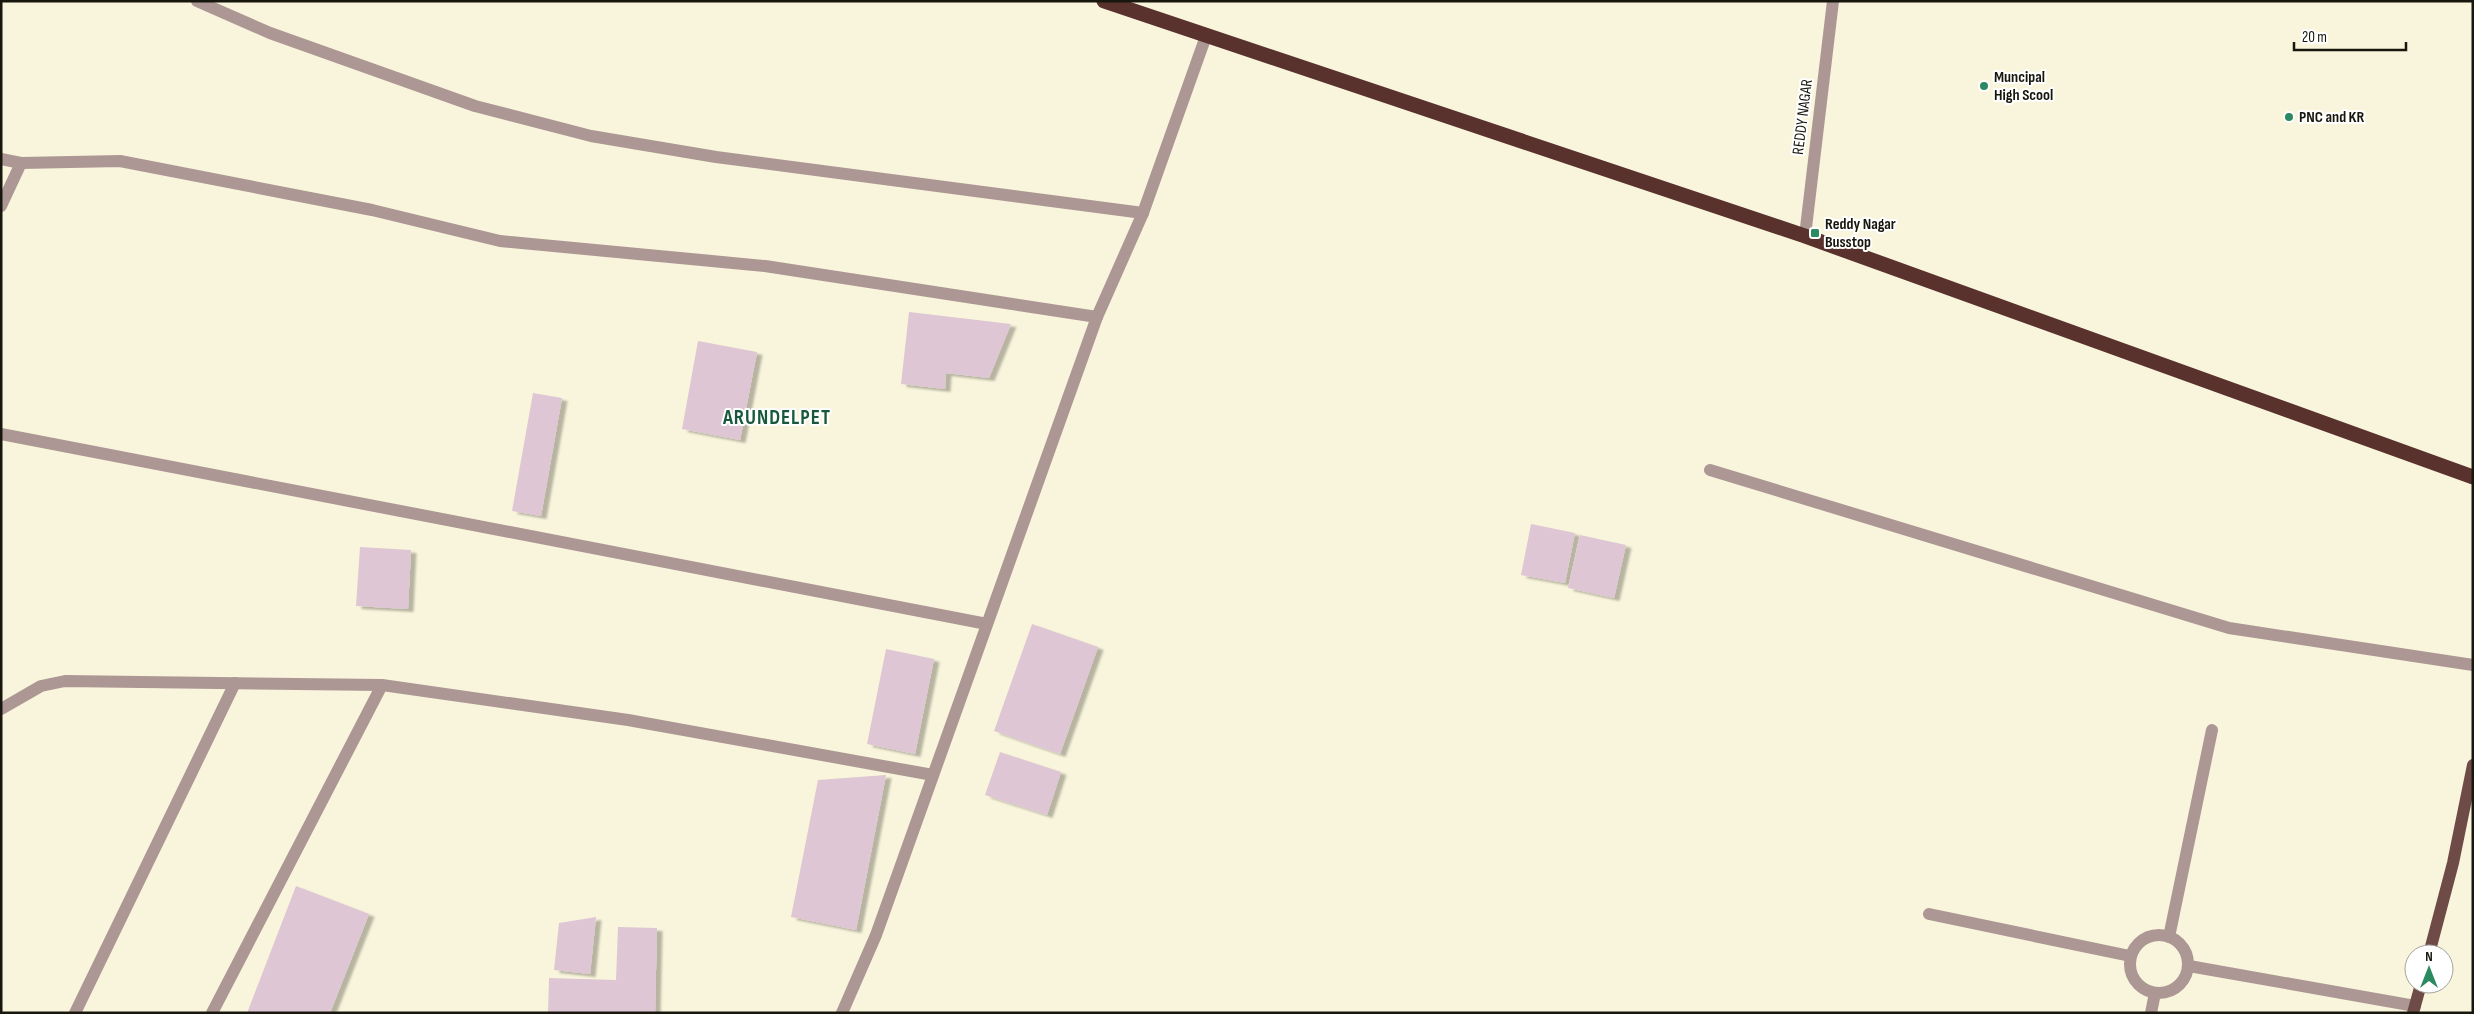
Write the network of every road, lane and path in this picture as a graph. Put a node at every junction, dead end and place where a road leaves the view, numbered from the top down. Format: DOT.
graph roads {
  1 [pos="197,1"];
  2 [pos="1104,1"];
  3 [pos="1833,1"];
  4 [pos="1206,36"];
  5 [pos="1,159"];
  6 [pos="21,163"];
  7 [pos="1,206"];
  8 [pos="1143,214"];
  9 [pos="1805,236"];
  10 [pos="1096,317"];
  11 [pos="1,434"];
  12 [pos="1710,470"];
  13 [pos="2473,477"];
  14 [pos="987,624"];
  15 [pos="2473,665"];
  16 [pos="234,683"];
  17 [pos="382,685"];
  18 [pos="1,709"];
  19 [pos="2212,730"];
  20 [pos="2473,765"];
  21 [pos="933,775"];
  22 [pos="1929,914"];
  23 [pos="2169,936"];
  24 [pos="2432,944"];
  25 [pos="2130,956"];
  26 [pos="2188,966"];
  27 [pos="2155,992"];
  28 [pos="2418,994"];
  29 [pos="2414,1010"];
  30 [pos="74,1013"];
  31 [pos="212,1013"];
  32 [pos="842,1013"];
  33 [pos="2150,1013"];
  1 -- 8 [label="street"];
  2 -- 4 [label="highway"];
  3 -- 9 [label="street, REDDY NAGAR"];
  4 -- 8 [label="street"];
  4 -- 9 [label="highway"];
  5 -- 6 [label="street"];
  6 -- 7 [label="street"];
  6 -- 10 [label="street"];
  8 -- 10 [label="street"];
  9 -- 13 [label="highway"];
  10 -- 14 [label="street"];
  11 -- 14 [label="street"];
  12 -- 15 [label="street"];
  14 -- 21 [label="street"];
  16 -- 17 [label="street"];
  16 -- 18 [label="street"];
  16 -- 30 [label="street"];
  17 -- 21 [label="street"];
  17 -- 31 [label="street"];
  19 -- 23 [label="street"];
  20 -- 24 [label="main road"];
  21 -- 32 [label="street"];
  22 -- 25 [label="street"];
  23 -- 25 [label="street"];
  23 -- 26 [label="street"];
  25 -- 27 [label="street"];
  26 -- 27 [label="street"];
  26 -- 29 [label="street"];
  27 -- 33 [label="street"];
  28 -- 29 [label="main road"];
}
